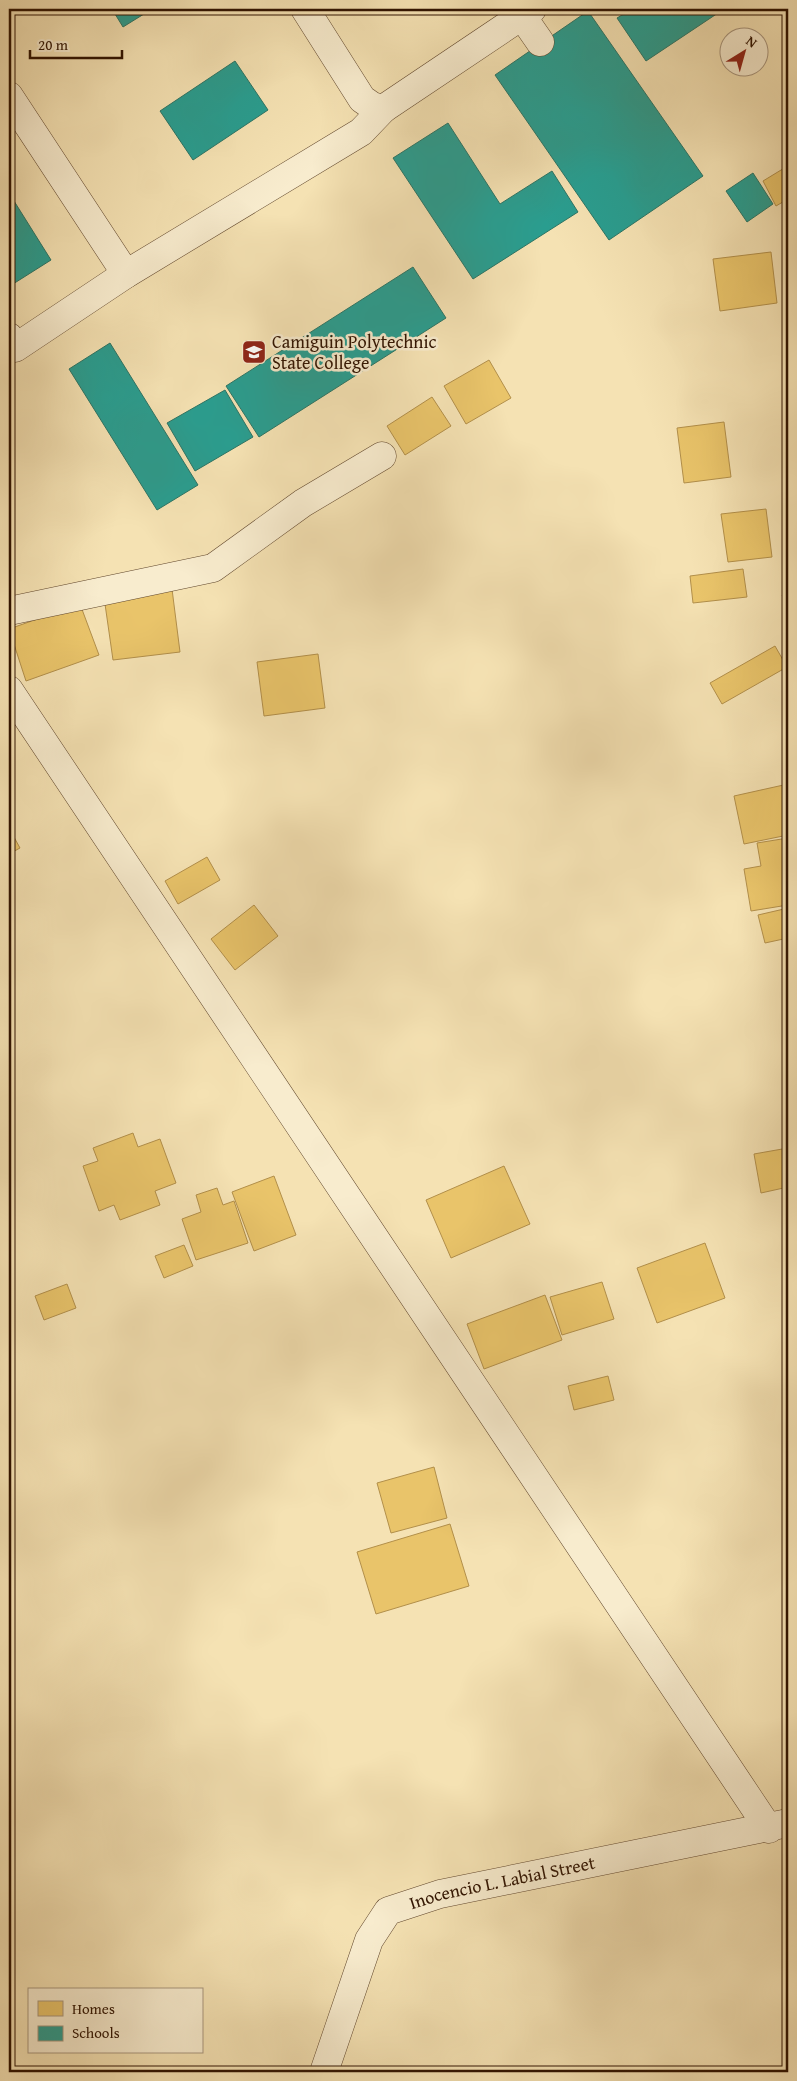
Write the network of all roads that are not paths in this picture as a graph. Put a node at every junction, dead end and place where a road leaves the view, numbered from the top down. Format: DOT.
graph roads {
  1 [pos="306,9"];
  2 [pos="527,12"];
  3 [pos="540,42"];
  4 [pos="9,96"];
  5 [pos="383,109"];
  6 [pos="126,274"];
  7 [pos="9,337"];
  8 [pos="382,456"];
  9 [pos="9,611"];
  10 [pos="9,690"];
  11 [pos="779,1826"];
  12 [pos="324,2072"];
  1 -- 5 [label="street"];
  2 -- 3 [label="street"];
  2 -- 5 [label="street"];
  4 -- 6 [label="street"];
  5 -- 6 [label="street"];
  6 -- 7 [label="street"];
  8 -- 9 [label="street"];
  10 -- 11 [label="street"];
  11 -- 12 [label="street, Inocencio L. Labial Street"];
}
